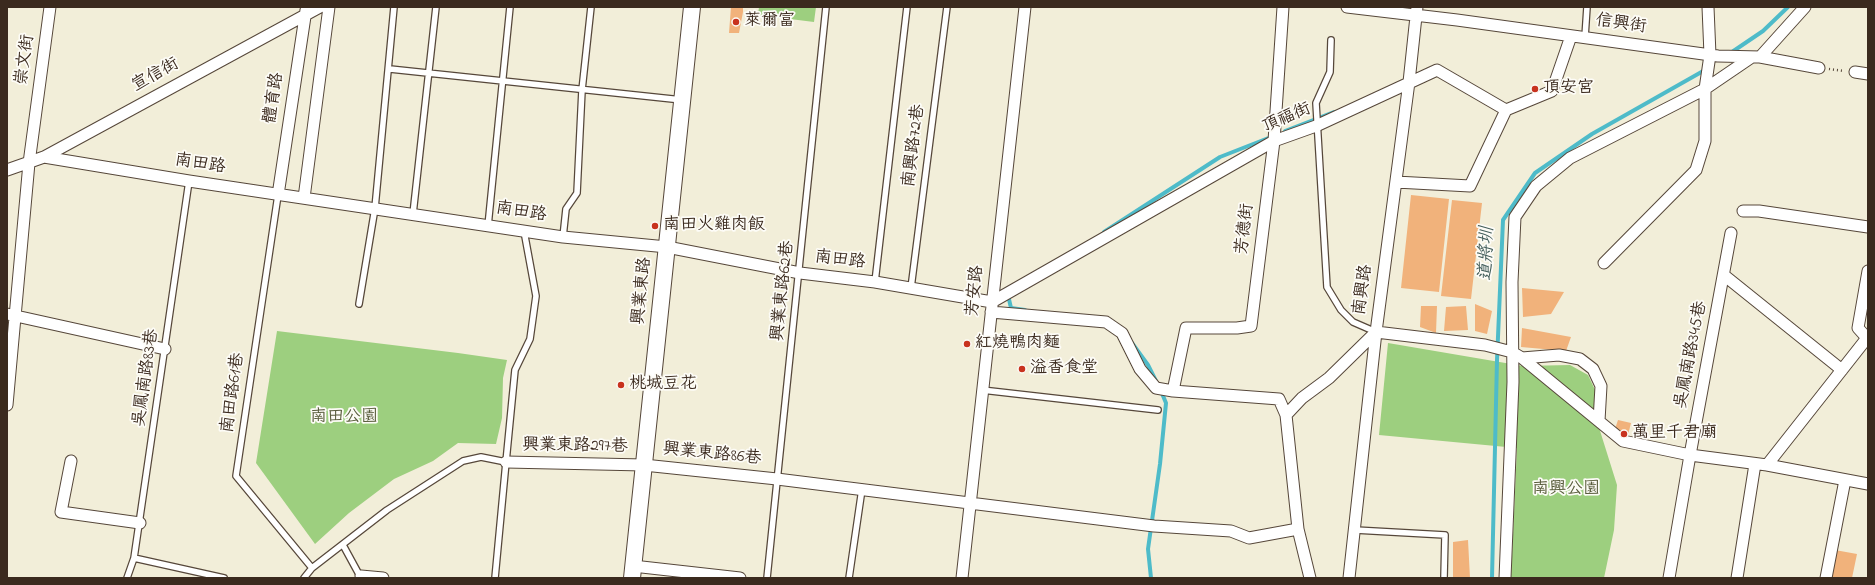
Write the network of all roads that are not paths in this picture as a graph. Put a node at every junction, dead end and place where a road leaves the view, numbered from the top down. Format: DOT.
graph roads {
  1 [pos="50,7"];
  2 [pos="320,7"];
  3 [pos="329,7"];
  4 [pos="394,7"];
  5 [pos="436,7"];
  6 [pos="510,7"];
  7 [pos="591,7"];
  8 [pos="692,7"];
  9 [pos="826,7"];
  10 [pos="907,7"];
  11 [pos="947,7"];
  12 [pos="1025,7"];
  13 [pos="1283,7"];
  14 [pos="1347,7"];
  15 [pos="1587,7"];
  16 [pos="1708,7"];
  17 [pos="1805,7"];
  18 [pos="305,11"];
  19 [pos="1417,11"];
  20 [pos="1571,36"];
  21 [pos="1584,37"];
  22 [pos="1331,40"];
  23 [pos="1756,57"];
  24 [pos="1712,58"];
  25 [pos="1819,68"];
  26 [pos="390,69"];
  27 [pos="1855,72"];
  28 [pos="429,73"];
  29 [pos="1868,74"];
  30 [pos="503,81"];
  31 [pos="1409,82"];
  32 [pos="1705,89"];
  33 [pos="582,90"];
  34 [pos="683,100"];
  35 [pos="1506,110"];
  36 [pos="1316,126"];
  37 [pos="1274,141"];
  38 [pos="44,157"];
  39 [pos="29,163"];
  40 [pos="7,170"];
  41 [pos="190,181"];
  42 [pos="1396,182"];
  43 [pos="278,195"];
  44 [pos="304,198"];
  45 [pos="375,208"];
  46 [pos="1743,211"];
  47 [pos="413,214"];
  48 [pos="488,226"];
  49 [pos="1868,227"];
  50 [pos="524,231"];
  51 [pos="1732,233"];
  52 [pos="563,237"];
  53 [pos="667,247"];
  54 [pos="1604,263"];
  55 [pos="1868,271"];
  56 [pos="800,273"];
  57 [pos="1725,276"];
  58 [pos="875,282"];
  59 [pos="911,288"];
  60 [pos="359,304"];
  61 [pos="992,307"];
  62 [pos="11,314"];
  63 [pos="1376,332"];
  64 [pos="1868,338"];
  65 [pos="165,349"];
  66 [pos="1512,352"];
  67 [pos="1522,358"];
  68 [pos="1842,370"];
  69 [pos="982,390"];
  70 [pos="1173,391"];
  71 [pos="7,405"];
  72 [pos="1158,410"];
  73 [pos="1286,415"];
  74 [pos="1599,422"];
  75 [pos="1690,455"];
  76 [pos="71,461"];
  77 [pos="506,462"];
  78 [pos="1755,464"];
  79 [pos="644,465"];
  80 [pos="1767,465"];
  81 [pos="777,479"];
  82 [pos="1845,480"];
  83 [pos="1868,484"];
  84 [pos="862,489"];
  85 [pos="970,502"];
  86 [pos="140,523"];
  87 [pos="1298,529"];
  88 [pos="1355,530"];
  89 [pos="342,545"];
  90 [pos="134,558"];
  91 [pos="312,568"];
  92 [pos="633,572"];
  93 [pos="361,577"];
  94 [pos="127,578"];
  95 [pos="224,578"];
  96 [pos="304,578"];
  97 [pos="383,578"];
  98 [pos="495,578"];
  99 [pos="740,578"];
  100 [pos="768,578"];
  101 [pos="849,578"];
  102 [pos="962,578"];
  103 [pos="1310,578"];
  104 [pos="1349,578"];
  105 [pos="1444,578"];
  106 [pos="1505,578"];
  107 [pos="1669,578"];
  108 [pos="1737,578"];
  109 [pos="1826,578"];
  1 -- 39 [label="street, 崇文街"];
  2 -- 18 [label="street, 宣信街"];
  3 -- 44 [label="street"];
  4 -- 26 [label="lane"];
  5 -- 28 [label="lane"];
  6 -- 30 [label="lane"];
  7 -- 33 [label="lane"];
  8 -- 34 [label="street, 興業東路"];
  9 -- 56 [label="lane, 興業東路62巷"];
  10 -- 58 [label="lane"];
  11 -- 59 [label="lane, 南興路72巷"];
  12 -- 61 [label="street, 芳安路"];
  13 -- 37 [label="street, 芳德街"];
  14 -- 19 [label="street, 信興街"];
  15 -- 21 [label="lane"];
  16 -- 24 [label="street"];
  17 -- 23 [label="street"];
  18 -- 38 [label="street, 宣信街"];
  18 -- 43 [label="street, 體育路"];
  19 -- 20 [label="street, 信興街"];
  19 -- 31 [label="street, 南興路"];
  20 -- 21 [label="street, 信興街"];
  20 -- 35 [label="street"];
  21 -- 24 [label="street, 信興街"];
  22 -- 36 [label="lane"];
  23 -- 24 [label="street, 信興街"];
  23 -- 25 [label="street, 信興街"];
  23 -- 32 [label="street"];
  24 -- 32 [label="street"];
  26 -- 28 [label="lane"];
  26 -- 45 [label="lane"];
  27 -- 29 [label="street"];
  28 -- 30 [label="lane"];
  28 -- 47 [label="lane"];
  30 -- 33 [label="lane"];
  30 -- 48 [label="lane"];
  31 -- 35 [label="street, 頂福街"];
  31 -- 36 [label="street, 頂福街"];
  31 -- 42 [label="street, 南興路"];
  32 -- 54 [label="street"];
  32 -- 66 [label="street"];
  33 -- 34 [label="lane"];
  33 -- 52 [label="lane"];
  34 -- 53 [label="street, 興業東路"];
  35 -- 42 [label="street"];
  36 -- 37 [label="street, 頂福街"];
  36 -- 63 [label="lane"];
  37 -- 61 [label="street, 頂福街"];
  37 -- 70 [label="street, 芳德街"];
  38 -- 39 [label="street, 宣信街"];
  38 -- 41 [label="street, 南田路"];
  39 -- 40 [label="street, 宣信街"];
  39 -- 62 [label="street, 崇文街"];
  41 -- 43 [label="street, 南田路"];
  41 -- 65 [label="lane, 吳鳳南路83巷"];
  42 -- 63 [label="street, 南興路"];
  43 -- 44 [label="street, 南田路"];
  43 -- 91 [label="lane, 南田路61巷"];
  44 -- 45 [label="street, 南田路"];
  45 -- 47 [label="street, 南田路"];
  45 -- 60 [label="lane"];
  46 -- 49 [label="street"];
  47 -- 48 [label="street, 南田路"];
  48 -- 50 [label="street, 南田路"];
  50 -- 52 [label="street, 南田路"];
  50 -- 77 [label="lane"];
  51 -- 57 [label="street, 吳鳳南路345巷"];
  52 -- 53 [label="street, 南田路"];
  53 -- 56 [label="street, 南田路"];
  53 -- 79 [label="street, 興業東路"];
  55 -- 64 [label="street"];
  56 -- 58 [label="street, 南田路"];
  56 -- 81 [label="lane, 興業東路62巷"];
  57 -- 68 [label="street"];
  57 -- 75 [label="street, 吳鳳南路345巷"];
  58 -- 59 [label="street, 南田路"];
  59 -- 61 [label="street, 南田路"];
  61 -- 69 [label="street, 芳安路"];
  61 -- 70 [label="street, 南田路"];
  62 -- 65 [label="street"];
  62 -- 71 [label="street, 崇文街"];
  63 -- 66 [label="street"];
  63 -- 73 [label="street"];
  63 -- 88 [label="street, 南興路"];
  64 -- 68 [label="street"];
  65 -- 86 [label="lane, 吳鳳南路83巷"];
  66 -- 67 [label="street"];
  66 -- 106 [label="street"];
  67 -- 74 [label="street"];
  67 -- 74 [label="street"];
  68 -- 80 [label="street"];
  69 -- 72 [label="lane"];
  69 -- 85 [label="street, 芳安路"];
  70 -- 73 [label="street, 南田路"];
  73 -- 87 [label="street"];
  74 -- 75 [label="street"];
  75 -- 78 [label="street"];
  75 -- 107 [label="street, 吳鳳南路345巷"];
  76 -- 86 [label="street"];
  77 -- 79 [label="street, 興業東路297巷"];
  77 -- 89 [label="lane"];
  77 -- 98 [label="lane"];
  78 -- 80 [label="street"];
  78 -- 108 [label="street"];
  79 -- 81 [label="street, 興業東路86巷"];
  79 -- 92 [label="street, 興業東路"];
  80 -- 82 [label="street"];
  81 -- 84 [label="street, 興業東路86巷"];
  81 -- 100 [label="lane, 興業東路62巷"];
  82 -- 83 [label="street"];
  82 -- 109 [label="street"];
  84 -- 85 [label="street, 興業東路86巷"];
  84 -- 101 [label="lane"];
  85 -- 87 [label="street, 興業東路86巷"];
  85 -- 102 [label="street, 芳安路"];
  86 -- 90 [label="lane, 吳鳳南路83巷"];
  87 -- 103 [label="street"];
  88 -- 104 [label="street, 南興路"];
  88 -- 105 [label="lane"];
  89 -- 91 [label="lane"];
  89 -- 93 [label="lane"];
  90 -- 94 [label="lane, 吳鳳南路83巷"];
  90 -- 95 [label="lane"];
  91 -- 96 [label="lane"];
  92 -- 99 [label="street"];
  93 -- 97 [label="street"];
}
